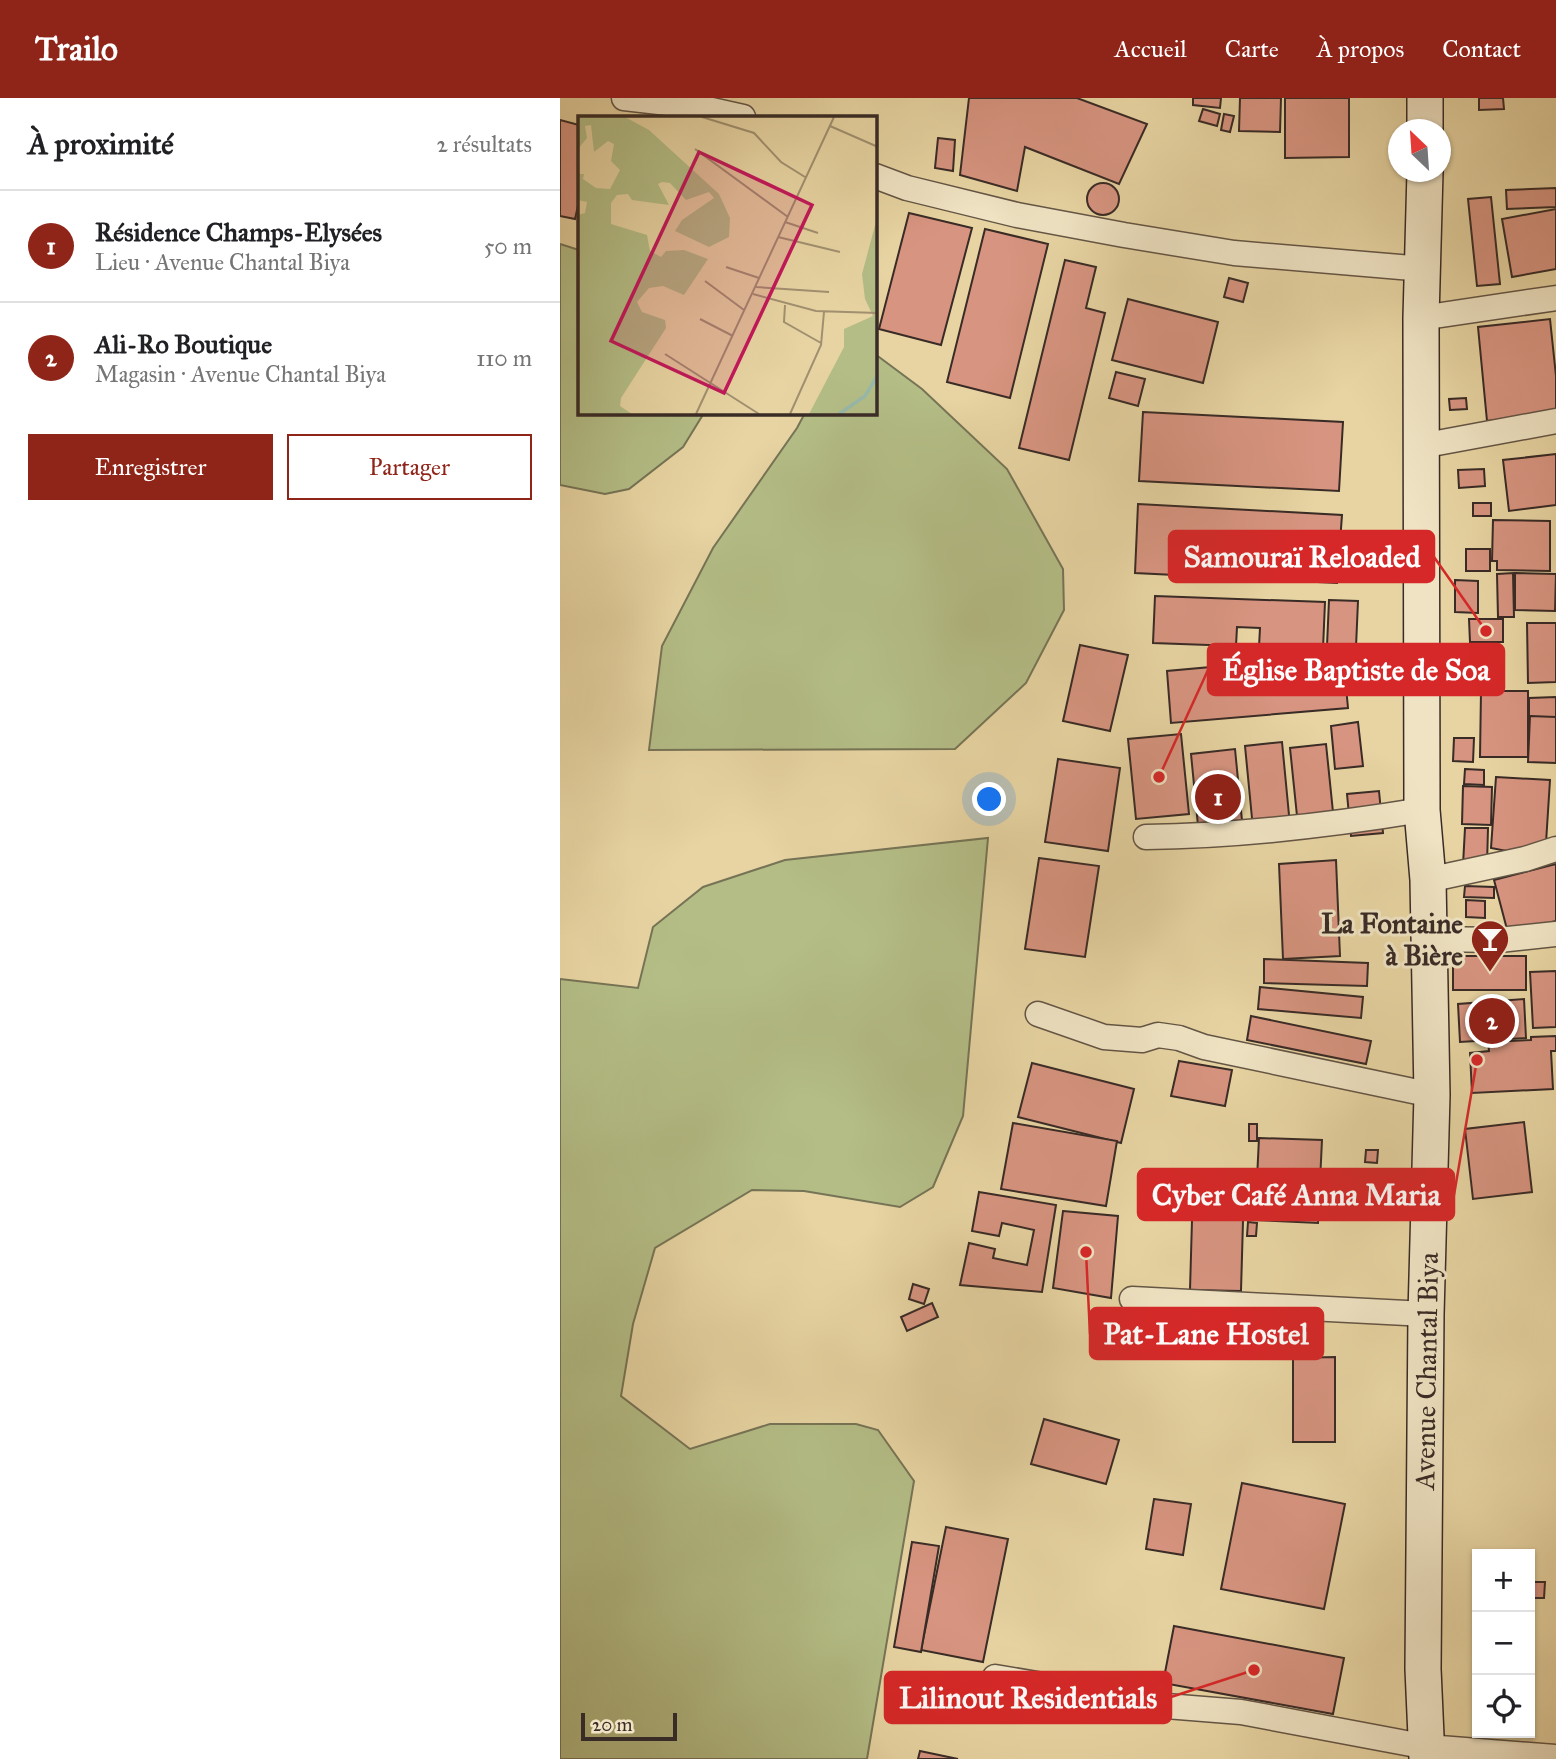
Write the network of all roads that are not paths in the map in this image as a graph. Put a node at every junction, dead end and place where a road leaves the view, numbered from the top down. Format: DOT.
graph roads {
  1 [pos="624,98"];
  2 [pos="1425,98"];
  3 [pos="739,116"];
  4 [pos="1425,119"];
  5 [pos="877,177"];
  6 [pos="1425,182"];
  7 [pos="1424,269"];
  8 [pos="1556,298"];
  9 [pos="1421,318"];
  10 [pos="1556,421"];
  11 [pos="1421,446"];
  12 [pos="1422,810"];
  13 [pos="1146,837"];
  14 [pos="1556,849"];
  15 [pos="1428,880"];
  16 [pos="1556,934"];
  17 [pos="1430,939"];
  18 [pos="1038,1014"];
  19 [pos="1432,1095"];
  20 [pos="1132,1300"];
  21 [pos="1426,1314"];
  22 [pos="995,1677"];
  23 [pos="1427,1753"];
  24 [pos="1556,1757"];
  1 -- 3 [label="street"];
  2 -- 4 [label="main road"];
  5 -- 7 [label="street"];
  6 -- 7 [label="main road, Avenue Chantal Biya"];
  7 -- 9 [label="main road, Avenue Chantal Biya"];
  8 -- 9 [label="street"];
  9 -- 11 [label="main road, Avenue Chantal Biya"];
  10 -- 11 [label="street"];
  11 -- 12 [label="main road, Avenue Chantal Biya"];
  12 -- 13 [label="street"];
  12 -- 15 [label="main road, Avenue Chantal Biya"];
  14 -- 15 [label="street"];
  15 -- 17 [label="main road, Avenue Chantal Biya"];
  16 -- 17 [label="street"];
  17 -- 19 [label="main road, Avenue Chantal Biya"];
  18 -- 19 [label="street"];
  19 -- 21 [label="main road, Avenue Chantal Biya"];
  20 -- 21 [label="street"];
  21 -- 23 [label="main road, Avenue Chantal Biya"];
  22 -- 23 [label="street"];
  23 -- 24 [label="street"];
}
